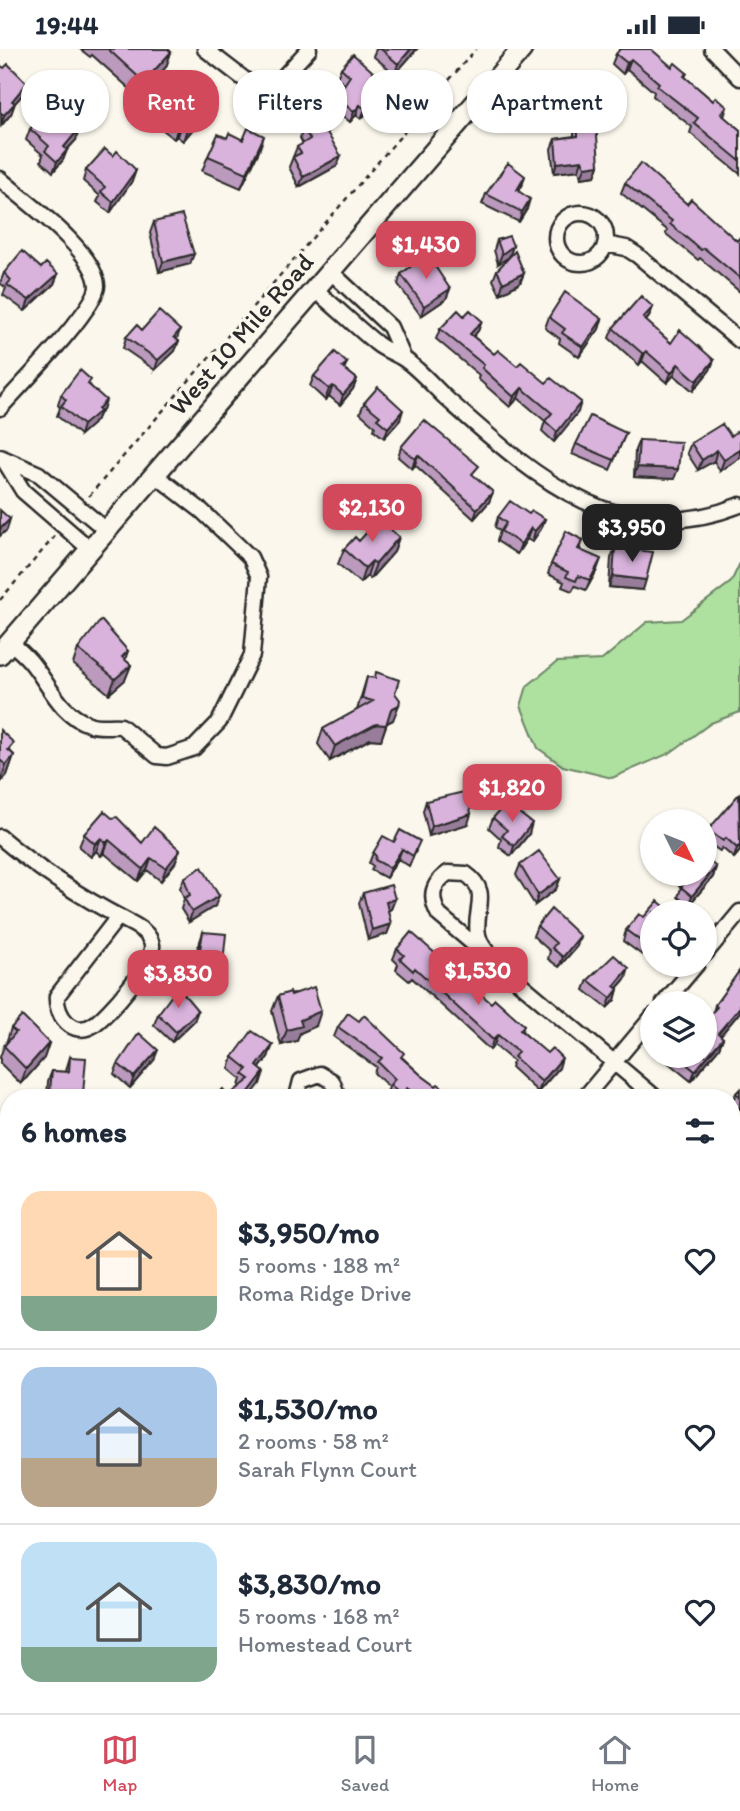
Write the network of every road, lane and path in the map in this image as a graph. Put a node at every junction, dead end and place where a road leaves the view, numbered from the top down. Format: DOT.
graph roads {
  1 [pos="205,49"];
  2 [pos="309,49"];
  3 [pos="476,49"];
  4 [pos="522,49"];
  5 [pos="720,52"];
  6 [pos="740,78"];
  7 [pos="0,179"];
  8 [pos="605,244"];
  9 [pos="331,272"];
  10 [pos="315,291"];
  11 [pos="740,341"];
  12 [pos="404,359"];
  13 [pos="0,408"];
  14 [pos="2,459"];
  15 [pos="154,474"];
  16 [pos="740,505"];
  17 [pos="79,507"];
  18 [pos="63,526"];
  19 [pos="106,530"];
  20 [pos="90,549"];
  21 [pos="0,600"];
  22 [pos="5,648"];
  23 [pos="0,838"];
  24 [pos="740,912"];
  25 [pos="118,917"];
  26 [pos="717,940"];
  27 [pos="493,959"];
  28 [pos="686,977"];
  29 [pos="674,991"];
  30 [pos="640,1032"];
  31 [pos="614,1063"];
  32 [pos="299,1089"];
  33 [pos="335,1089"];
  34 [pos="591,1089"];
  35 [pos="645,1089"];
  1 -- 2 [label="street"];
  3 -- 17 [label="path"];
  4 -- 9 [label="main road, West 10 Mile Road"];
  5 -- 6 [label="street"];
  7 -- 13 [label="street"];
  8 -- 11 [label="street"];
  9 -- 10 [label="main road, West 10 Mile Road"];
  9 -- 12 [label="street"];
  10 -- 12 [label="street"];
  10 -- 15 [label="main road, West 10 Mile Road"];
  12 -- 16 [label="street"];
  14 -- 17 [label="street"];
  14 -- 18 [label="street"];
  15 -- 19 [label="main road, West 10 Mile Road"];
  15 -- 22 [label="street"];
  17 -- 19 [label="street"];
  18 -- 20 [label="street"];
  18 -- 21 [label="path"];
  19 -- 20 [label="main road, West 10 Mile Road"];
  20 -- 22 [label="main road, West 10 Mile Road"];
  23 -- 25 [label="street"];
  24 -- 26 [label="street"];
  25 -- 25 [label="street"];
  27 -- 27 [label="street"];
  27 -- 31 [label="street"];
  28 -- 29 [label="street"];
  30 -- 31 [label="street"];
  31 -- 34 [label="street"];
  31 -- 35 [label="street"];
  32 -- 33 [label="street"];
}
